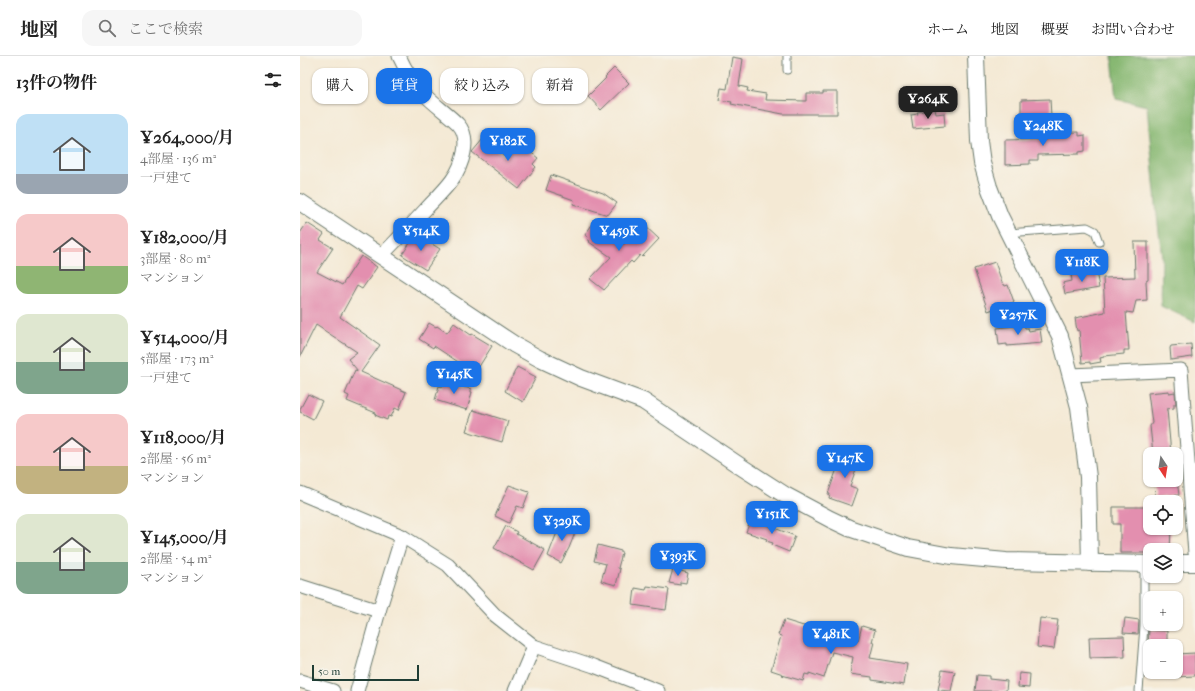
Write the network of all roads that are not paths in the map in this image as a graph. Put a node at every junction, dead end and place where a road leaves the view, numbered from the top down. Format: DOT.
graph roads {
  1 [pos="399,56"];
  2 [pos="787,56"];
  3 [pos="976,56"];
  4 [pos="787,70"];
  5 [pos="300,202"];
  6 [pos="1009,233"];
  7 [pos="1099,242"];
  8 [pos="381,256"];
  9 [pos="1071,375"];
  10 [pos="300,493"];
  11 [pos="402,536"];
  12 [pos="1195,553"];
  13 [pos="1090,563"];
  14 [pos="1183,563"];
  15 [pos="1195,563"];
  16 [pos="1143,564"];
  17 [pos="1146,583"];
  18 [pos="300,586"];
  19 [pos="379,611"];
  20 [pos="534,646"];
  21 [pos="300,681"];
  22 [pos="333,691"];
  23 [pos="357,691"];
  24 [pos="515,691"];
  25 [pos="658,691"];
  26 [pos="1138,691"];
  1 -- 8 [label="street"];
  2 -- 4 [label="lane"];
  3 -- 6 [label="street"];
  5 -- 8 [label="street"];
  6 -- 7 [label="lane"];
  6 -- 9 [label="street"];
  8 -- 13 [label="street"];
  9 -- 12 [label="street"];
  9 -- 13 [label="street"];
  10 -- 11 [label="street"];
  11 -- 19 [label="street"];
  11 -- 20 [label="street"];
  13 -- 16 [label="street"];
  14 -- 15 [label="street"];
  17 -- 26 [label="lane"];
  18 -- 19 [label="street"];
  19 -- 23 [label="street"];
  20 -- 24 [label="street"];
  20 -- 25 [label="street"];
  21 -- 22 [label="street"];
}
